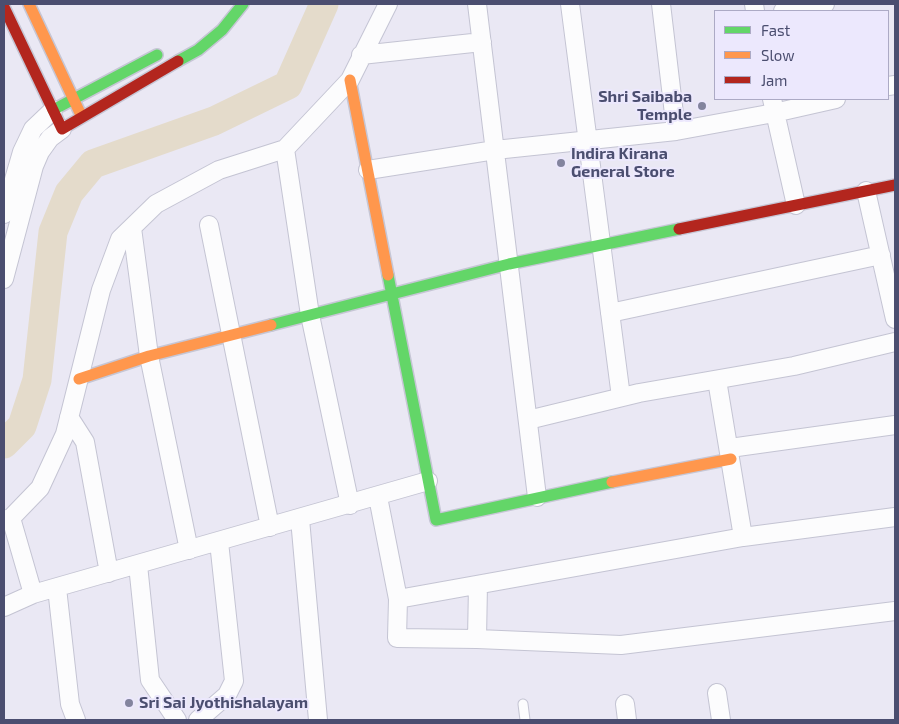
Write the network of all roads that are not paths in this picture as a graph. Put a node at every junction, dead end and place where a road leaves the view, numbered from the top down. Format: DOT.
graph roads {
  1 [pos="29,4"];
  2 [pos="243,4"];
  3 [pos="388,4"];
  4 [pos="477,4"];
  5 [pos="570,4"];
  6 [pos="661,4"];
  7 [pos="825,4"];
  8 [pos="4,7"];
  9 [pos="789,10"];
  10 [pos="482,42"];
  11 [pos="170,48"];
  12 [pos="360,55"];
  13 [pos="350,80"];
  14 [pos="75,98"];
  15 [pos="827,100"];
  16 [pos="773,106"];
  17 [pos="53,110"];
  18 [pos="81,117"];
  19 [pos="62,129"];
  20 [pos="676,131"];
  21 [pos="588,139"];
  22 [pos="285,149"];
  23 [pos="495,150"];
  24 [pos="368,170"];
  25 [pos="895,184"];
  26 [pos="866,191"];
  27 [pos="796,205"];
  28 [pos="4,214"];
  29 [pos="210,225"];
  30 [pos="132,228"];
  31 [pos="602,245"];
  32 [pos="881,255"];
  33 [pos="509,264"];
  34 [pos="4,279"];
  35 [pos="392,293"];
  36 [pos="610,313"];
  37 [pos="310,315"];
  38 [pos="895,319"];
  39 [pos="230,336"];
  40 [pos="895,342"];
  41 [pos="149,356"];
  42 [pos="79,379"];
  43 [pos="717,380"];
  44 [pos="621,397"];
  45 [pos="70,416"];
  46 [pos="528,420"];
  47 [pos="895,425"];
  48 [pos="731,454"];
  49 [pos="428,481"];
  50 [pos="378,497"];
  51 [pos="537,498"];
  52 [pos="350,505"];
  53 [pos="895,517"];
  54 [pos="7,519"];
  55 [pos="300,519"];
  56 [pos="270,527"];
  57 [pos="743,537"];
  58 [pos="219,542"];
  59 [pos="190,550"];
  60 [pos="138,565"];
  61 [pos="109,573"];
  62 [pos="478,585"];
  63 [pos="57,588"];
  64 [pos="33,594"];
  65 [pos="398,598"];
  66 [pos="4,607"];
  67 [pos="895,611"];
  68 [pos="477,639"];
  69 [pos="717,693"];
  70 [pos="523,704"];
  71 [pos="76,720"];
  72 [pos="177,720"];
  73 [pos="198,720"];
  74 [pos="318,720"];
  75 [pos="525,720"];
  76 [pos="721,720"];
  1 -- 14 [label="street"];
  2 -- 18 [label="street"];
  3 -- 12 [label="street"];
  4 -- 10 [label="street"];
  5 -- 21 [label="street"];
  6 -- 20 [label="street"];
  7 -- 9 [label="street"];
  8 -- 17 [label="street"];
  10 -- 12 [label="street"];
  10 -- 23 [label="street"];
  11 -- 14 [label="street"];
  12 -- 13 [label="street"];
  13 -- 22 [label="street"];
  13 -- 24 [label="street"];
  14 -- 17 [label="street"];
  14 -- 18 [label="street"];
  15 -- 16 [label="street"];
  16 -- 20 [label="street"];
  16 -- 27 [label="street"];
  17 -- 19 [label="street"];
  17 -- 28 [label="street"];
  18 -- 19 [label="street"];
  19 -- 34 [label="street"];
  20 -- 21 [label="street"];
  21 -- 23 [label="street"];
  21 -- 31 [label="street"];
  22 -- 30 [label="street"];
  22 -- 37 [label="street"];
  23 -- 24 [label="street"];
  23 -- 33 [label="street"];
  24 -- 35 [label="street"];
  25 -- 26 [label="street"];
  26 -- 27 [label="street"];
  26 -- 32 [label="street"];
  27 -- 31 [label="street"];
  29 -- 39 [label="street"];
  30 -- 41 [label="street"];
  30 -- 42 [label="street"];
  31 -- 33 [label="street"];
  31 -- 36 [label="street"];
  32 -- 36 [label="street"];
  32 -- 38 [label="street"];
  33 -- 35 [label="street"];
  33 -- 46 [label="street"];
  35 -- 37 [label="street"];
  35 -- 49 [label="street"];
  36 -- 44 [label="street"];
  37 -- 39 [label="street"];
  37 -- 52 [label="street"];
  39 -- 41 [label="street"];
  39 -- 56 [label="street"];
  40 -- 43 [label="street"];
  41 -- 42 [label="street"];
  41 -- 59 [label="street"];
  42 -- 45 [label="street"];
  43 -- 44 [label="street"];
  43 -- 48 [label="street"];
  44 -- 46 [label="street"];
  45 -- 54 [label="street"];
  45 -- 61 [label="street"];
  46 -- 51 [label="street"];
  47 -- 48 [label="street"];
  48 -- 51 [label="street"];
  48 -- 57 [label="street"];
  49 -- 50 [label="street"];
  49 -- 51 [label="street"];
  50 -- 52 [label="street"];
  50 -- 65 [label="street"];
  52 -- 55 [label="street"];
  53 -- 57 [label="street"];
  54 -- 64 [label="street"];
  55 -- 56 [label="street"];
  55 -- 74 [label="street"];
  56 -- 58 [label="street"];
  57 -- 62 [label="street"];
  58 -- 59 [label="street"];
  58 -- 73 [label="street"];
  59 -- 60 [label="street"];
  60 -- 61 [label="street"];
  60 -- 72 [label="street"];
  61 -- 63 [label="street"];
  62 -- 65 [label="street"];
  62 -- 68 [label="street"];
  63 -- 64 [label="street"];
  63 -- 71 [label="street"];
  64 -- 66 [label="street"];
  65 -- 68 [label="street"];
  67 -- 68 [label="street"];
  69 -- 76 [label="street"];
  70 -- 75 [label="lane"];
}
